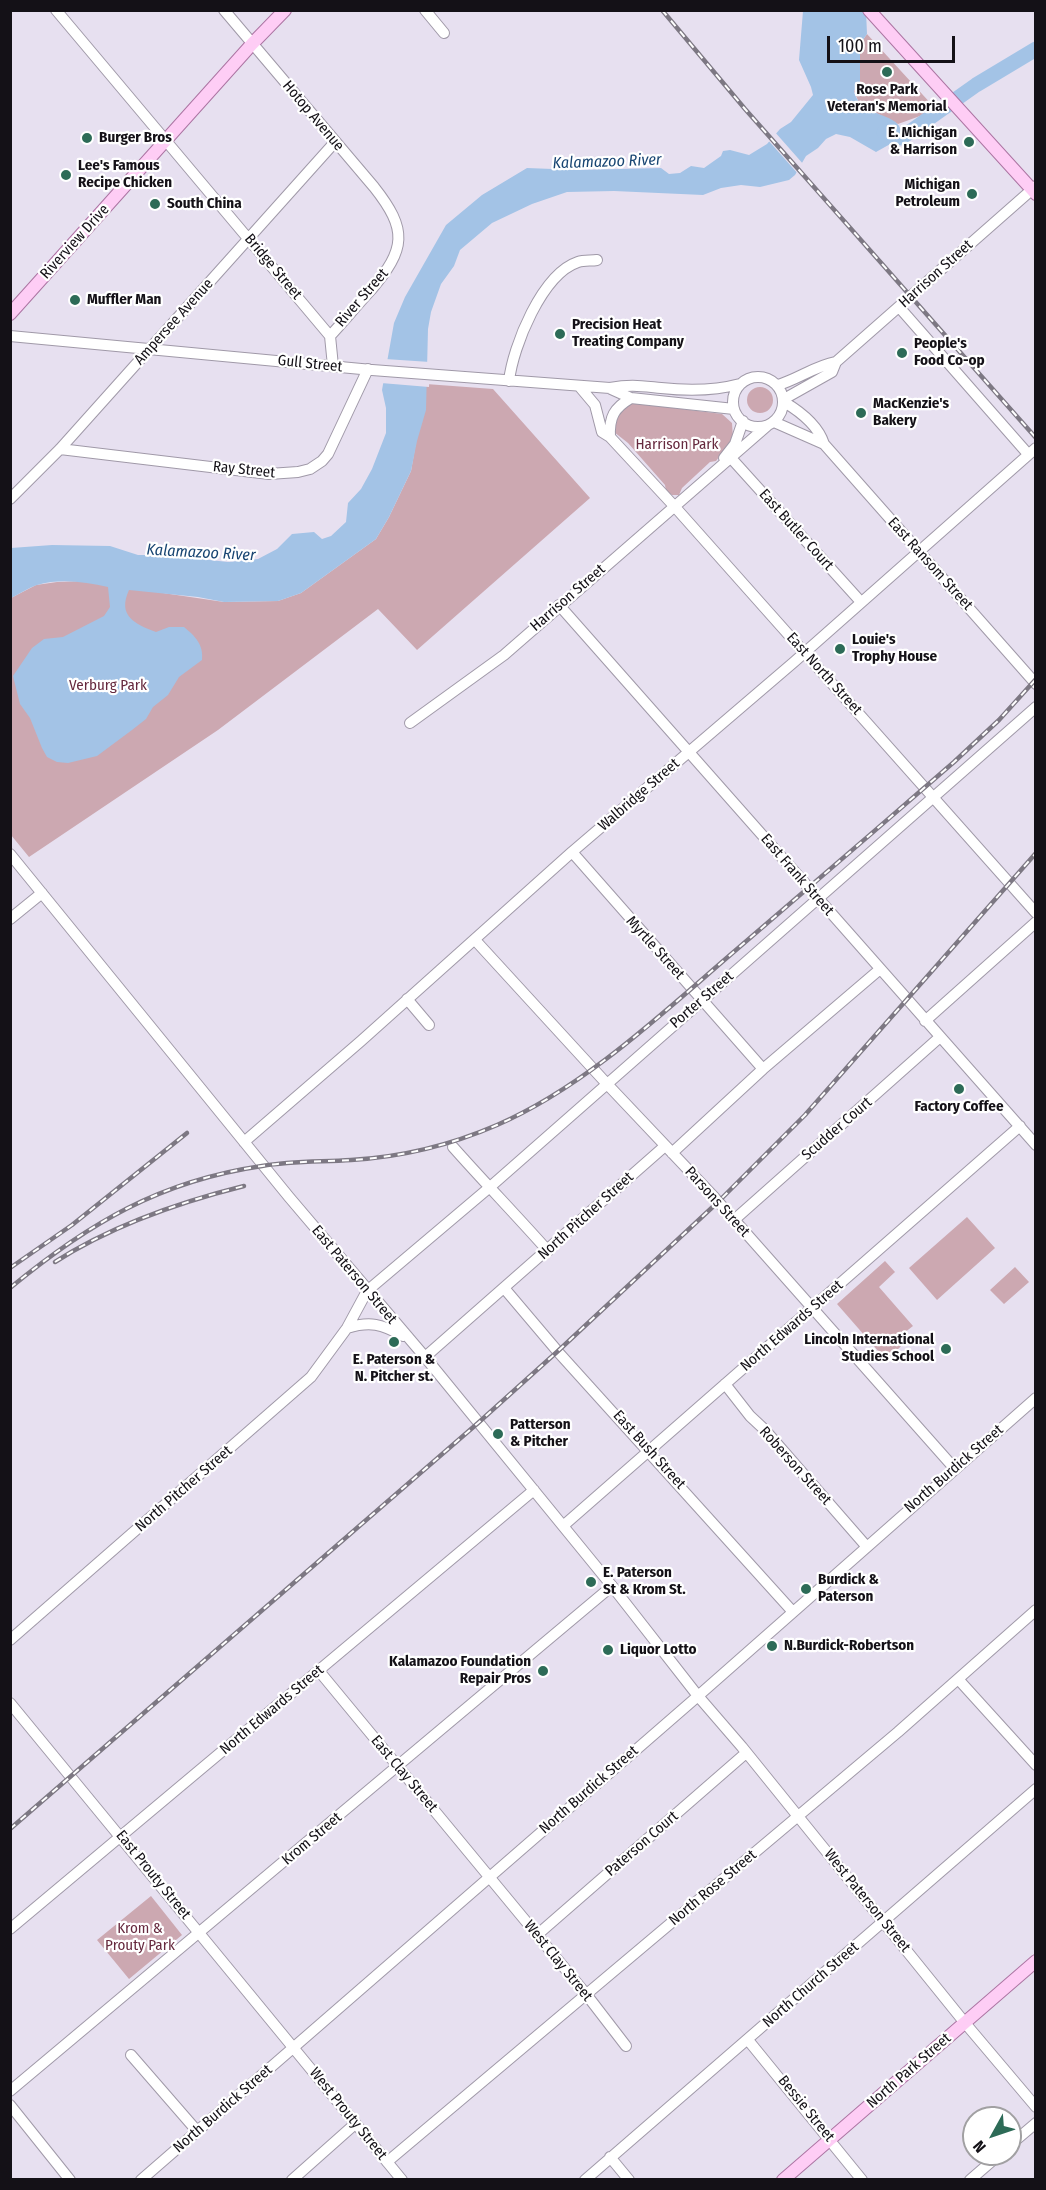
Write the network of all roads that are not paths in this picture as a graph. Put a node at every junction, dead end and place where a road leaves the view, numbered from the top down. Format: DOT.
graph roads {
  1 [pos="56,10"];
  2 [pos="224,10"];
  3 [pos="285,10"];
  4 [pos="425,10"];
  5 [pos="879,16"];
  6 [pos="444,33"];
  7 [pos="252,44"];
  8 [pos="166,140"];
  9 [pos="335,142"];
  10 [pos="1034,190"];
  11 [pos="397,225"];
  12 [pos="249,238"];
  13 [pos="597,260"];
  14 [pos="899,307"];
  15 [pos="10,314"];
  16 [pos="10,336"];
  17 [pos="330,336"];
  18 [pos="151,348"];
  19 [pos="836,362"];
  20 [pos="333,366"];
  21 [pos="370,370"];
  22 [pos="509,381"];
  23 [pos="740,384"];
  24 [pos="778,385"];
  25 [pos="579,386"];
  26 [pos="610,388"];
  27 [pos="631,398"];
  28 [pos="784,400"];
  29 [pos="734,409"];
  30 [pos="743,422"];
  31 [pos="770,424"];
  32 [pos="610,437"];
  33 [pos="824,444"];
  34 [pos="60,449"];
  35 [pos="1032,451"];
  36 [pos="731,458"];
  37 [pos="720,466"];
  38 [pos="10,499"];
  39 [pos="675,507"];
  40 [pos="919,551"];
  41 [pos="861,602"];
  42 [pos="559,606"];
  43 [pos="804,652"];
  44 [pos="1035,684"];
  45 [pos="1035,707"];
  46 [pos="410,723"];
  47 [pos="688,753"];
  48 [pos="932,798"];
  49 [pos="572,852"];
  50 [pos="10,854"];
  51 [pos="42,893"];
  52 [pos="818,899"];
  53 [pos="1035,914"];
  54 [pos="10,919"];
  55 [pos="1035,922"];
  56 [pos="475,940"];
  57 [pos="879,970"];
  58 [pos="407,999"];
  59 [pos="701,1001"];
  60 [pos="924,1021"];
  61 [pos="429,1025"];
  62 [pos="939,1037"];
  63 [pos="763,1069"];
  64 [pos="607,1084"];
  65 [pos="1020,1126"];
  66 [pos="243,1142"];
  67 [pos="1035,1145"];
  68 [pos="453,1147"];
  69 [pos="669,1149"];
  70 [pos="490,1187"];
  71 [pos="734,1220"];
  72 [pos="548,1251"];
  73 [pos="504,1288"];
  74 [pos="367,1291"];
  75 [pos="813,1308"];
  76 [pos="347,1328"];
  77 [pos="411,1340"];
  78 [pos="425,1357"];
  79 [pos="724,1384"];
  80 [pos="1035,1398"];
  81 [pos="650,1451"];
  82 [pos="955,1469"];
  83 [pos="534,1490"];
  84 [pos="563,1526"];
  85 [pos="867,1547"];
  86 [pos="612,1586"];
  87 [pos="1035,1610"];
  88 [pos="793,1612"];
  89 [pos="10,1640"];
  90 [pos="319,1671"];
  91 [pos="958,1679"];
  92 [pos="698,1696"];
  93 [pos="10,1703"];
  94 [pos="746,1753"];
  95 [pos="1035,1766"];
  96 [pos="398,1767"];
  97 [pos="1035,1789"];
  98 [pos="798,1817"];
  99 [pos="121,1836"];
  100 [pos="489,1877"];
  101 [pos="883,1922"];
  102 [pos="10,1929"];
  103 [pos="201,1933"];
  104 [pos="537,1935"];
  105 [pos="1035,1961"];
  106 [pos="586,1995"];
  107 [pos="965,2023"];
  108 [pos="748,2040"];
  109 [pos="626,2046"];
  110 [pos="294,2047"];
  111 [pos="131,2055"];
  112 [pos="10,2091"];
  113 [pos="10,2105"];
  114 [pos="1035,2107"];
  115 [pos="1035,2123"];
  116 [pos="355,2124"];
  117 [pos="196,2131"];
  118 [pos="1022,2134"];
  119 [pos="830,2139"];
  120 [pos="610,2157"];
  121 [pos="387,2162"];
  122 [pos="986,2166"];
  123 [pos="70,2180"];
  124 [pos="141,2180"];
  125 [pos="292,2180"];
  126 [pos="402,2180"];
  127 [pos="585,2180"];
  128 [pos="629,2180"];
  129 [pos="783,2180"];
  130 [pos="862,2180"];
  131 [pos="970,2180"];
  1 -- 8 [label="street, Bridge Street"];
  2 -- 7 [label="street, Hotop Avenue"];
  3 -- 7 [label="main road, Riverview Drive"];
  4 -- 6 [label="street"];
  5 -- 10 [label="main road"];
  7 -- 8 [label="main road, Riverview Drive"];
  7 -- 9 [label="street, Hotop Avenue"];
  8 -- 12 [label="street, Bridge Street"];
  8 -- 15 [label="main road, Riverview Drive"];
  9 -- 11 [label="street, Hotop Avenue"];
  9 -- 12 [label="street, Ampersee Avenue"];
  10 -- 14 [label="street, Harrison Street"];
  11 -- 17 [label="street, River Street"];
  12 -- 17 [label="street, Bridge Street"];
  12 -- 18 [label="street, Ampersee Avenue"];
  13 -- 22 [label="street"];
  14 -- 19 [label="street, Harrison Street"];
  14 -- 35 [label="street"];
  16 -- 18 [label="street, Gull Street"];
  17 -- 20 [label="street"];
  18 -- 20 [label="street, Gull Street"];
  18 -- 34 [label="street, Ampersee Avenue"];
  19 -- 24 [label="street, Harrison Street"];
  19 -- 28 [label="street, Harrison Street"];
  20 -- 21 [label="street, Gull Street"];
  21 -- 22 [label="street, Gull Street"];
  21 -- 34 [label="street, Ray Street"];
  22 -- 25 [label="street, Gull Street"];
  23 -- 24 [label="street"];
  23 -- 26 [label="street, Gull Street"];
  23 -- 29 [label="street"];
  24 -- 28 [label="street"];
  25 -- 26 [label="street, Gull Street"];
  25 -- 32 [label="street, East North Street"];
  26 -- 27 [label="street, Gull Street"];
  27 -- 29 [label="street, Gull Street"];
  27 -- 32 [label="street"];
  28 -- 31 [label="street"];
  28 -- 33 [label="street, East Ransom Street"];
  29 -- 30 [label="street"];
  30 -- 31 [label="street"];
  30 -- 37 [label="street, Harrison Street"];
  31 -- 33 [label="street, East Ransom Street"];
  31 -- 36 [label="street, Harrison Street"];
  32 -- 39 [label="street, East North Street"];
  33 -- 40 [label="street, East Ransom Street"];
  34 -- 38 [label="street, Ampersee Avenue"];
  35 -- 40 [label="street, Walbridge Street"];
  36 -- 37 [label="street, Harrison Street"];
  36 -- 41 [label="street, East Butler Court"];
  37 -- 39 [label="street, Harrison Street"];
  39 -- 42 [label="street, Harrison Street"];
  39 -- 43 [label="street, East North Street"];
  40 -- 41 [label="street, Walbridge Street"];
  40 -- 44 [label="street, East Ransom Street"];
  41 -- 43 [label="street, Walbridge Street"];
  42 -- 46 [label="street, Harrison Street"];
  42 -- 47 [label="street, East Frank Street"];
  43 -- 47 [label="street, Walbridge Street"];
  43 -- 48 [label="street, East North Street"];
  45 -- 48 [label="street, Porter Street"];
  47 -- 49 [label="street, Walbridge Street"];
  47 -- 52 [label="street, East Frank Street"];
  48 -- 52 [label="street, Porter Street"];
  48 -- 53 [label="street, East North Street"];
  49 -- 56 [label="street, Walbridge Street"];
  49 -- 59 [label="street, Myrtle Street"];
  50 -- 51 [label="street, East Paterson Street"];
  51 -- 54 [label="street"];
  51 -- 66 [label="street, East Paterson Street"];
  52 -- 57 [label="street, East Frank Street"];
  52 -- 59 [label="street, Porter Street"];
  55 -- 60 [label="street"];
  56 -- 58 [label="street, Walbridge Street"];
  56 -- 64 [label="street, Parsons Street"];
  57 -- 60 [label="street, East Frank Street"];
  57 -- 63 [label="street, North Pitcher Street"];
  58 -- 61 [label="street"];
  58 -- 66 [label="street, Walbridge Street"];
  59 -- 63 [label="street, Myrtle Street"];
  59 -- 64 [label="street, Porter Street"];
  60 -- 62 [label="street, East Frank Street"];
  62 -- 65 [label="street, East Frank Street"];
  62 -- 71 [label="street, Scudder Court"];
  63 -- 69 [label="street, North Pitcher Street"];
  64 -- 69 [label="street, Parsons Street"];
  64 -- 70 [label="street, Porter Street"];
  65 -- 67 [label="street, East Frank Street"];
  65 -- 75 [label="street, North Edwards Street"];
  66 -- 74 [label="street, East Paterson Street"];
  68 -- 70 [label="street"];
  69 -- 71 [label="street, Parsons Street"];
  69 -- 72 [label="street, North Pitcher Street"];
  70 -- 72 [label="street"];
  70 -- 74 [label="street, Porter Street"];
  71 -- 75 [label="street, Parsons Street"];
  72 -- 73 [label="street, North Pitcher Street"];
  73 -- 78 [label="street, North Pitcher Street"];
  73 -- 81 [label="street, East Bush Street"];
  74 -- 76 [label="street, North Pitcher Street"];
  74 -- 77 [label="street, East Paterson Street"];
  75 -- 79 [label="street, North Edwards Street"];
  75 -- 82 [label="street, Parsons Street"];
  76 -- 77 [label="street"];
  76 -- 89 [label="street, North Pitcher Street"];
  77 -- 78 [label="street, East Paterson Street"];
  78 -- 83 [label="street, East Paterson Street"];
  79 -- 81 [label="street, North Edwards Street"];
  79 -- 85 [label="street, Roberson Street"];
  80 -- 82 [label="street, North Burdick Street"];
  81 -- 84 [label="street, North Edwards Street"];
  81 -- 88 [label="street, East Bush Street"];
  82 -- 85 [label="street, North Burdick Street"];
  83 -- 84 [label="street, East Paterson Street"];
  83 -- 90 [label="street, North Edwards Street"];
  84 -- 86 [label="street, East Paterson Street"];
  85 -- 88 [label="street, North Burdick Street"];
  86 -- 92 [label="street, East Paterson Street"];
  86 -- 96 [label="street, Krom Street"];
  87 -- 91 [label="street, North Rose Street"];
  88 -- 92 [label="street, North Burdick Street"];
  90 -- 96 [label="street, East Clay Street"];
  90 -- 99 [label="street, North Edwards Street"];
  91 -- 95 [label="street"];
  91 -- 98 [label="street, North Rose Street"];
  92 -- 94 [label="street, West Paterson Street"];
  92 -- 100 [label="street, North Burdick Street"];
  93 -- 99 [label="street, East Prouty Street"];
  94 -- 98 [label="street, West Paterson Street"];
  94 -- 104 [label="street, Paterson Court"];
  96 -- 100 [label="street, East Clay Street"];
  96 -- 103 [label="street, Krom Street"];
  97 -- 101 [label="street, North Church Street"];
  98 -- 101 [label="street, West Paterson Street"];
  98 -- 106 [label="street, North Rose Street"];
  99 -- 102 [label="street, North Edwards Street"];
  99 -- 103 [label="street, East Prouty Street"];
  100 -- 104 [label="street, West Clay Street"];
  100 -- 110 [label="street, North Burdick Street"];
  101 -- 107 [label="street, West Paterson Street"];
  101 -- 108 [label="street, North Church Street"];
  103 -- 110 [label="street, East Prouty Street"];
  103 -- 112 [label="street, Krom Street"];
  104 -- 106 [label="street, West Clay Street"];
  105 -- 107 [label="main road, North Park Street"];
  106 -- 109 [label="street, West Clay Street"];
  106 -- 121 [label="street, North Rose Street"];
  107 -- 114 [label="street, West Paterson Street"];
  107 -- 119 [label="main road, North Park Street"];
  108 -- 119 [label="street, Bessie Street"];
  108 -- 120 [label="street, North Church Street"];
  110 -- 116 [label="street, West Prouty Street"];
  110 -- 117 [label="street, North Burdick Street"];
  111 -- 117 [label="street"];
  113 -- 123 [label="street"];
  115 -- 118 [label="street"];
  116 -- 121 [label="street, West Prouty Street"];
  116 -- 125 [label="street"];
  117 -- 124 [label="street, North Burdick Street"];
  119 -- 129 [label="main road, North Park Street"];
  119 -- 130 [label="street, Bessie Street"];
  120 -- 127 [label="street, North Church Street"];
  120 -- 128 [label="street"];
  121 -- 126 [label="street, West Prouty Street"];
  122 -- 131 [label="street"];
}
